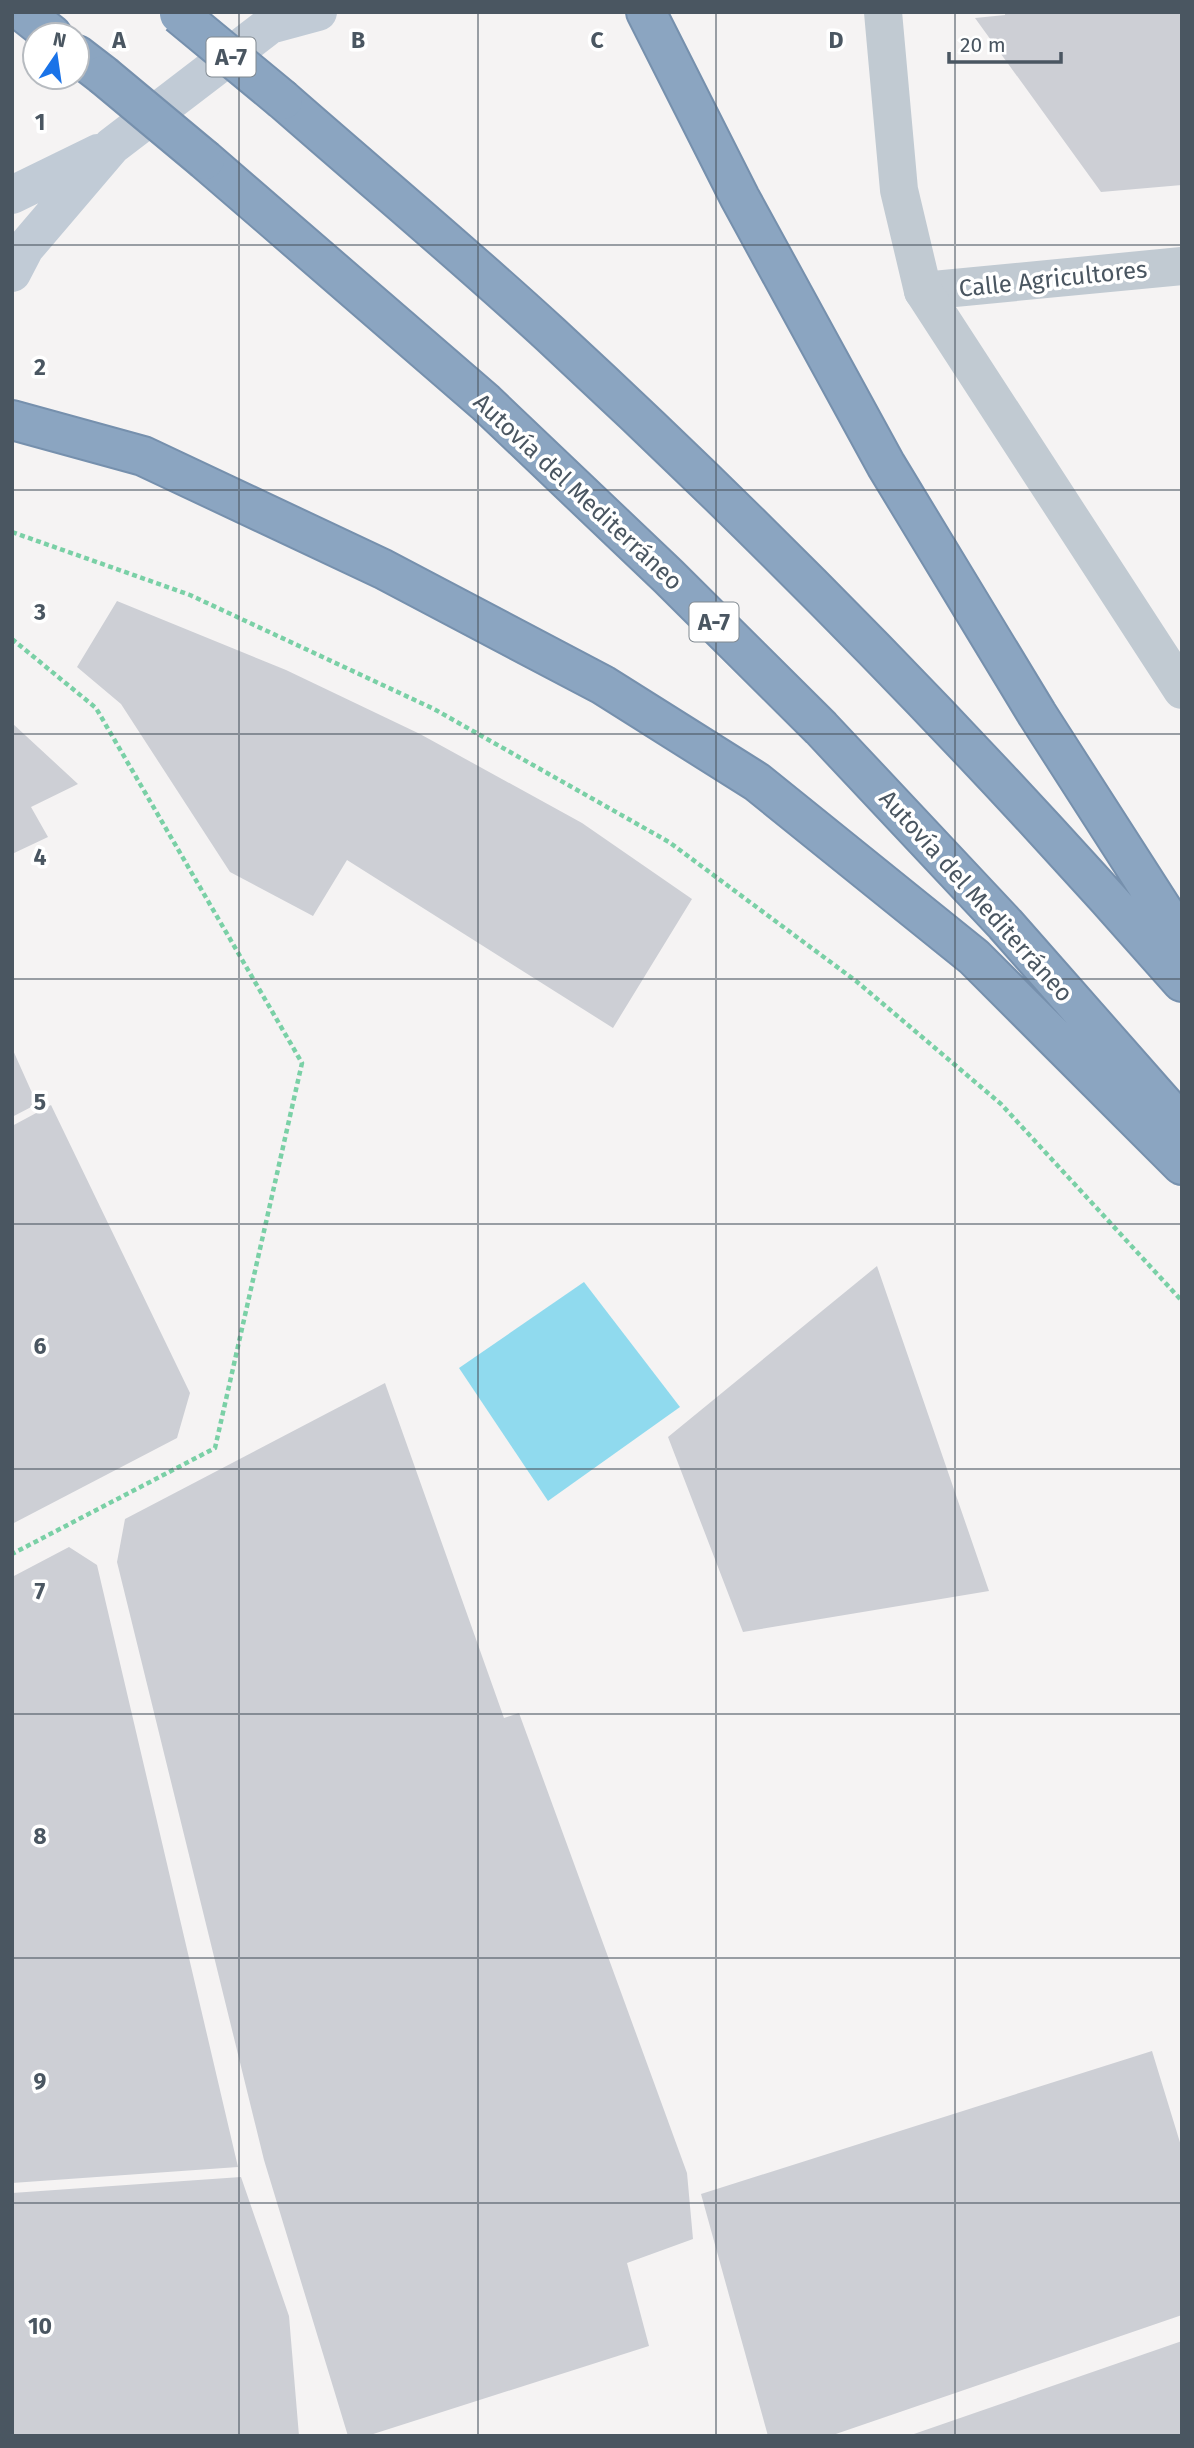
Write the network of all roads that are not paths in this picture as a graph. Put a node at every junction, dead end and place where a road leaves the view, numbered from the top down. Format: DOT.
graph roads {
  1 [pos="318,12"];
  2 [pos="646,12"];
  3 [pos="883,12"];
  4 [pos="178,13"];
  5 [pos="276,19"];
  6 [pos="91,66"];
  7 [pos="112,146"];
  8 [pos="12,195"];
  9 [pos="1182,266"];
  10 [pos="12,273"];
  11 [pos="923,291"];
  12 [pos="12,420"];
  13 [pos="1169,664"];
  14 [pos="1182,690"];
  15 [pos="1182,940"];
  16 [pos="1182,982"];
  17 [pos="1182,1125"];
  18 [pos="1182,1166"];
  1 -- 5 [label="main road"];
  2 -- 15 [label="highway"];
  3 -- 11 [label="street"];
  4 -- 16 [label="highway, A-7, bridge"];
  5 -- 7 [label="main road"];
  6 -- 17 [label="highway, Autovía del Mediterráneo / A-7, bridge"];
  7 -- 8 [label="main road"];
  7 -- 10 [label="main road"];
  9 -- 11 [label="street, Calle Agricultores"];
  11 -- 13 [label="street"];
  12 -- 18 [label="highway"];
  13 -- 14 [label="street"];
}
